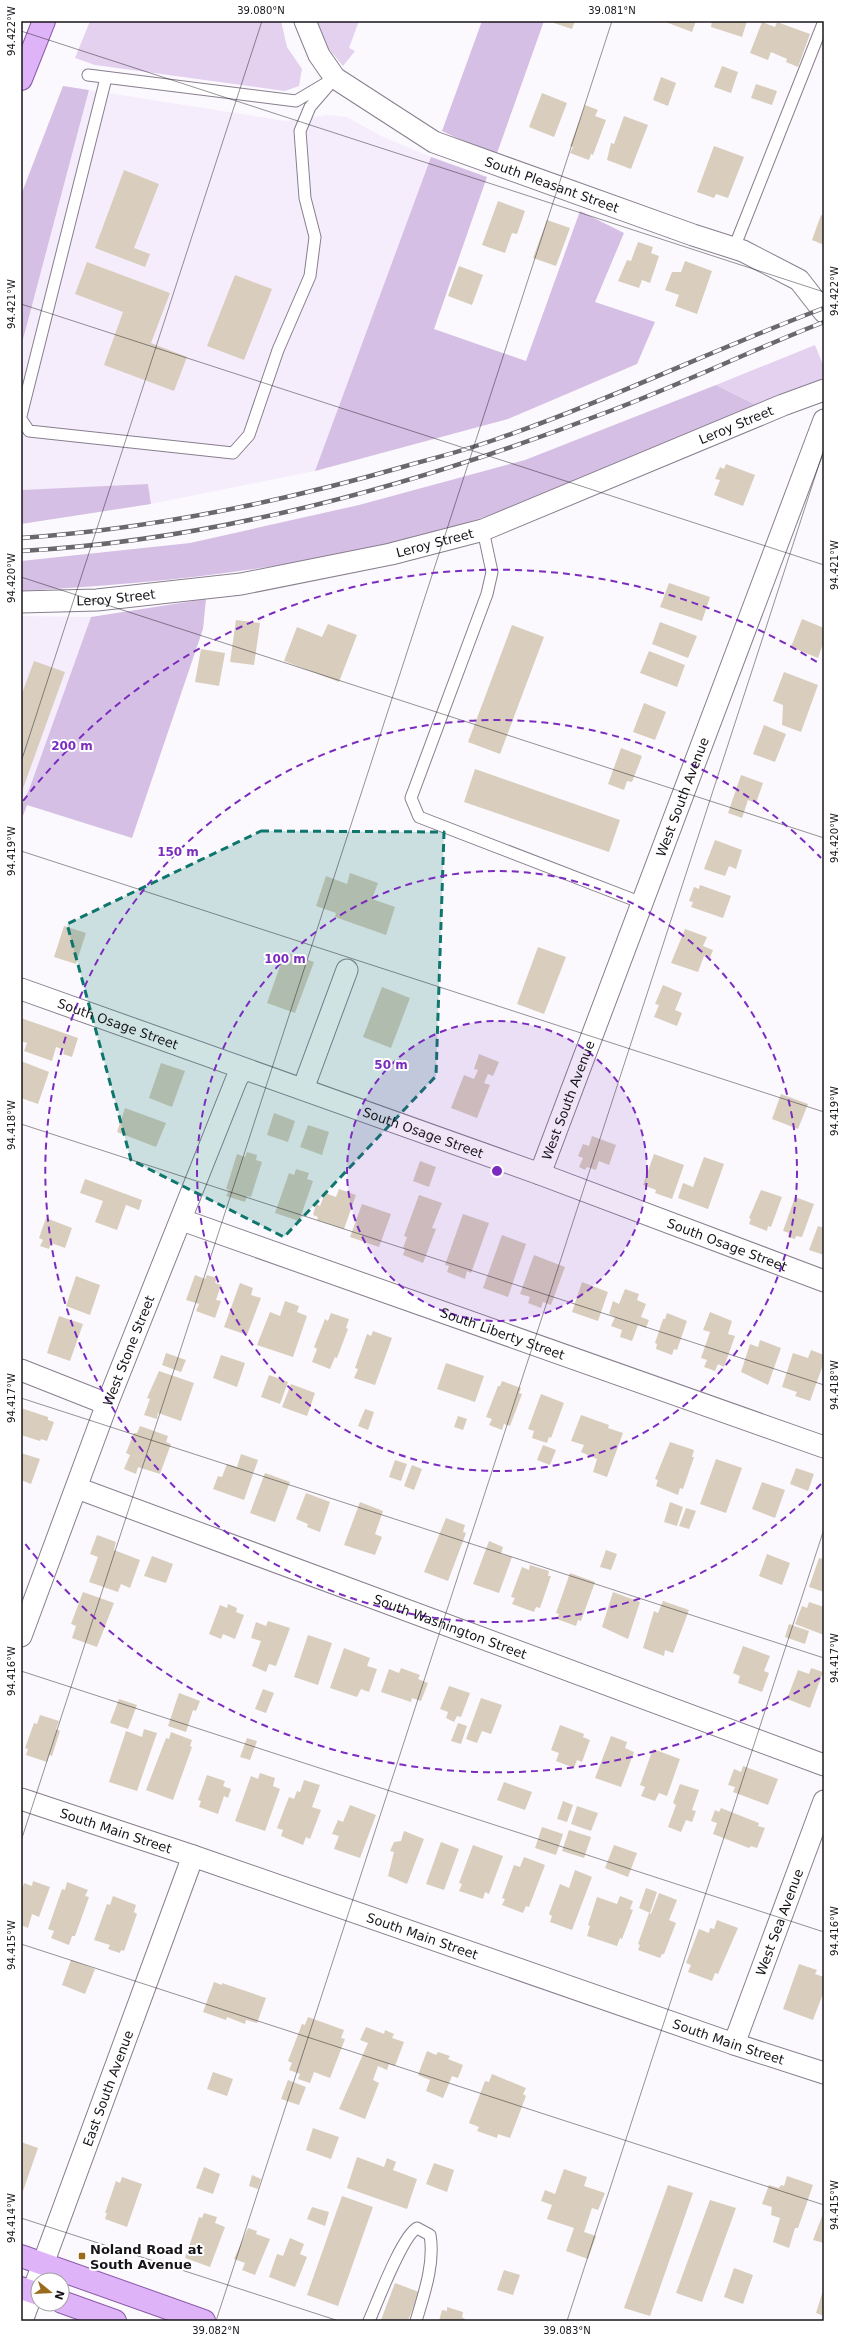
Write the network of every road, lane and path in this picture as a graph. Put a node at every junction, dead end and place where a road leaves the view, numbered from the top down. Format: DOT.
graph roads {
  1 [pos="44,21"];
  2 [pos="305,21"];
  3 [pos="824,21"];
  4 [pos="26,53"];
  5 [pos="88,75"];
  6 [pos="106,78"];
  7 [pos="335,78"];
  8 [pos="21,79"];
  9 [pos="734,248"];
  10 [pos="824,312"];
  11 [pos="824,390"];
  12 [pos="21,416"];
  13 [pos="21,419"];
  14 [pos="824,420"];
  15 [pos="483,530"];
  16 [pos="21,602"];
  17 [pos="642,903"];
  18 [pos="347,970"];
  19 [pos="21,989"];
  20 [pos="244,1069"];
  21 [pos="303,1089"];
  22 [pos="540,1174"];
  23 [pos="182,1220"];
  24 [pos="824,1281"];
  25 [pos="21,1370"];
  26 [pos="107,1404"];
  27 [pos="824,1447"];
  28 [pos="77,1488"];
  29 [pos="21,1636"];
  30 [pos="824,1765"];
  31 [pos="21,1798"];
  32 [pos="824,1801"];
  33 [pos="193,1856"];
  34 [pos="734,2044"];
  35 [pos="824,2073"];
  36 [pos="21,2256"];
  37 [pos="42,2263"];
  38 [pos="38,2272"];
  39 [pos="30,2291"];
  40 [pos="70,2305"];
  41 [pos="22,2321"];
  42 [pos="115,2321"];
  43 [pos="204,2321"];
  44 [pos="369,2321"];
  45 [pos="416,2321"];
  1 -- 4 [label="main road"];
  2 -- 7 [label="street, South Pleasant Street"];
  3 -- 9 [label="lane"];
  4 -- 8 [label="main road"];
  5 -- 6 [label="lane"];
  6 -- 7 [label="lane"];
  6 -- 12 [label="lane"];
  7 -- 9 [label="street, South Pleasant Street"];
  7 -- 13 [label="lane"];
  9 -- 10 [label="street, South Pleasant Street"];
  11 -- 15 [label="street, Leroy Street"];
  14 -- 17 [label="street, West South Avenue"];
  15 -- 16 [label="street, Leroy Street"];
  15 -- 17 [label="lane"];
  17 -- 22 [label="street, West South Avenue"];
  18 -- 21 [label="street"];
  19 -- 20 [label="street, South Osage Street"];
  20 -- 21 [label="street, South Osage Street"];
  20 -- 23 [label="street, West Stone Street"];
  21 -- 22 [label="street, South Osage Street"];
  22 -- 24 [label="street, South Osage Street"];
  23 -- 26 [label="street, West Stone Street"];
  23 -- 27 [label="street, South Liberty Street"];
  25 -- 26 [label="street"];
  26 -- 28 [label="street, West Stone Street"];
  28 -- 29 [label="street, West Stone Street"];
  28 -- 30 [label="street, South Washington Street"];
  31 -- 33 [label="street, South Main Street"];
  32 -- 34 [label="street, West Sea Avenue"];
  33 -- 34 [label="street, South Main Street"];
  33 -- 37 [label="street, East South Avenue"];
  34 -- 35 [label="street, South Main Street"];
  36 -- 37 [label="main road"];
  37 -- 38 [label="street, East South Avenue"];
  37 -- 43 [label="main road"];
  39 -- 41 [label="street, East South Avenue"];
  40 -- 42 [label="main road"];
  44 -- 45 [label="lane"];
}
